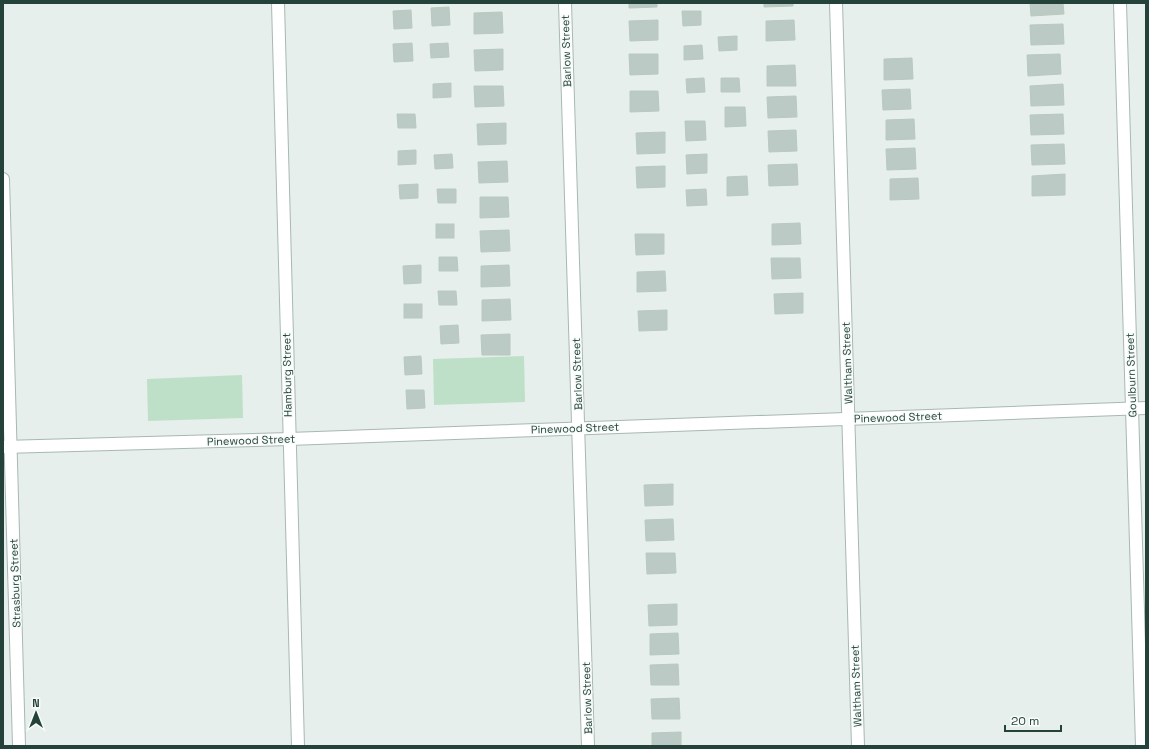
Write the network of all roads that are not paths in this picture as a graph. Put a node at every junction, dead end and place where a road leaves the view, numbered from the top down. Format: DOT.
graph roads {
  1 [pos="278,3"];
  2 [pos="565,3"];
  3 [pos="836,3"];
  4 [pos="1120,3"];
  5 [pos="3,179"];
  6 [pos="1146,408"];
  7 [pos="1132,409"];
  8 [pos="848,419"];
  9 [pos="578,427"];
  10 [pos="289,439"];
  11 [pos="7,446"];
  12 [pos="19,746"];
  13 [pos="298,746"];
  14 [pos="588,746"];
  15 [pos="858,746"];
  16 [pos="1142,746"];
  1 -- 10 [label="street, Hamburg Street"];
  2 -- 9 [label="street, Barlow Street"];
  3 -- 8 [label="street, Waltham Street"];
  4 -- 7 [label="street, Goulburn Street"];
  5 -- 11 [label="street, Strasburg Street"];
  6 -- 7 [label="street, Pinewood Street"];
  7 -- 8 [label="street, Pinewood Street"];
  7 -- 16 [label="street, Goulburn Street"];
  8 -- 9 [label="street, Pinewood Street"];
  8 -- 15 [label="street, Waltham Street"];
  9 -- 10 [label="street, Pinewood Street"];
  9 -- 14 [label="street, Barlow Street"];
  10 -- 11 [label="street, Pinewood Street"];
  10 -- 13 [label="street, Hamburg Street"];
  11 -- 12 [label="street, Strasburg Street"];
}
